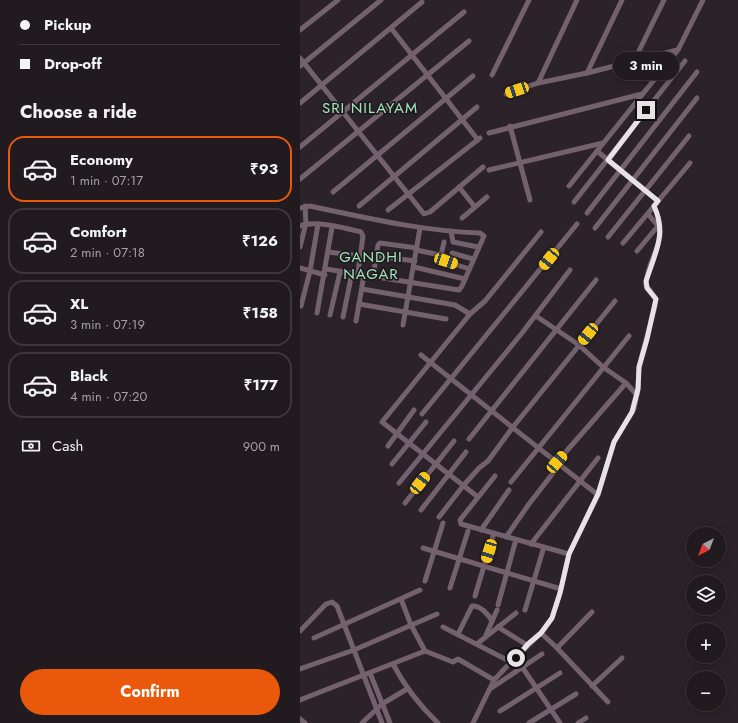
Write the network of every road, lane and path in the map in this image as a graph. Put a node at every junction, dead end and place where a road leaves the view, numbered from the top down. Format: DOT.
graph roads {
  1 [pos="338,0"];
  2 [pos="381,0"];
  3 [pos="529,0"];
  4 [pos="577,0"];
  5 [pos="622,0"];
  6 [pos="664,0"];
  7 [pos="703,0"];
  8 [pos="422,2"];
  9 [pos="464,12"];
  10 [pos="391,28"];
  11 [pos="300,30"];
  12 [pos="469,41"];
  13 [pos="678,50"];
  14 [pos="411,55"];
  15 [pos="300,58"];
  16 [pos="634,61"];
  17 [pos="685,61"];
  18 [pos="302,64"];
  19 [pos="697,72"];
  20 [pos="586,74"];
  21 [pos="427,75"];
  22 [pos="492,75"];
  23 [pos="473,76"];
  24 [pos="538,83"];
  25 [pos="321,85"];
  26 [pos="506,94"];
  27 [pos="642,94"];
  28 [pos="446,98"];
  29 [pos="697,98"];
  30 [pos="300,103"];
  31 [pos="477,107"];
  32 [pos="341,112"];
  33 [pos="462,119"];
  34 [pos="510,126"];
  35 [pos="358,132"];
  36 [pos="490,133"];
  37 [pos="689,136"];
  38 [pos="603,143"];
  39 [pos="300,147"];
  40 [pos="597,151"];
  41 [pos="377,155"];
  42 [pos="608,160"];
  43 [pos="520,162"];
  44 [pos="690,163"];
  45 [pos="483,167"];
  46 [pos="489,170"];
  47 [pos="620,170"];
  48 [pos="394,178"];
  49 [pos="300,179"];
  50 [pos="633,180"];
  51 [pos="568,186"];
  52 [pos="459,187"];
  53 [pos="645,190"];
  54 [pos="333,192"];
  55 [pos="408,195"];
  56 [pos="487,197"];
  57 [pos="530,200"];
  58 [pos="658,201"];
  59 [pos="574,202"];
  60 [pos="359,206"];
  61 [pos="654,206"];
  62 [pos="303,207"];
  63 [pos="475,207"];
  64 [pos="388,210"];
  65 [pos="587,213"];
  66 [pos="648,214"];
  67 [pos="462,218"];
  68 [pos="306,223"];
  69 [pos="318,224"];
  70 [pos="577,224"];
  71 [pos="300,226"];
  72 [pos="332,227"];
  73 [pos="420,228"];
  74 [pos="595,228"];
  75 [pos="451,231"];
  76 [pos="541,232"];
  77 [pos="608,237"];
  78 [pos="444,242"];
  79 [pos="623,243"];
  80 [pos="300,247"];
  81 [pos="478,247"];
  82 [pos="417,249"];
  83 [pos="638,251"];
  84 [pos="328,252"];
  85 [pos="452,253"];
  86 [pos="360,256"];
  87 [pos="376,256"];
  88 [pos="444,258"];
  89 [pos="473,259"];
  90 [pos="414,264"];
  91 [pos="300,268"];
  92 [pos="469,269"];
  93 [pos="570,270"];
  94 [pos="310,271"];
  95 [pos="325,272"];
  96 [pos="340,272"];
  97 [pos="352,273"];
  98 [pos="358,273"];
  99 [pos="364,275"];
  100 [pos="373,276"];
  101 [pos="465,279"];
  102 [pos="596,280"];
  103 [pos="411,283"];
  104 [pos="362,289"];
  105 [pos="408,297"];
  106 [pos="615,301"];
  107 [pos="359,304"];
  108 [pos="301,306"];
  109 [pos="317,312"];
  110 [pos="405,312"];
  111 [pos="470,314"];
  112 [pos="330,315"];
  113 [pos="536,316"];
  114 [pos="343,317"];
  115 [pos="446,319"];
  116 [pos="356,321"];
  117 [pos="403,325"];
  118 [pos="556,329"];
  119 [pos="629,336"];
  120 [pos="579,345"];
  121 [pos="421,355"];
  122 [pos="431,363"];
  123 [pos="603,367"];
  124 [pos="451,379"];
  125 [pos="626,383"];
  126 [pos="637,394"];
  127 [pos="470,395"];
  128 [pos="414,410"];
  129 [pos="492,412"];
  130 [pos="422,414"];
  131 [pos="426,422"];
  132 [pos="513,427"];
  133 [pos="397,434"];
  134 [pos="469,439"];
  135 [pos="454,441"];
  136 [pos="409,443"];
  137 [pos="388,446"];
  138 [pos="539,447"];
  139 [pos="466,452"];
  140 [pos="423,454"];
  141 [pos="598,458"];
  142 [pos="559,463"];
  143 [pos="392,464"];
  144 [pos="435,464"];
  145 [pos="449,475"];
  146 [pos="495,476"];
  147 [pos="580,481"];
  148 [pos="511,482"];
  149 [pos="399,483"];
  150 [pos="463,486"];
  151 [pos="509,490"];
  152 [pos="598,494"];
  153 [pos="478,497"];
  154 [pos="405,503"];
  155 [pos="421,510"];
  156 [pos="439,517"];
  157 [pos="443,524"];
  158 [pos="481,530"];
  159 [pos="468,531"];
  160 [pos="493,536"];
  161 [pos="506,537"];
  162 [pos="515,543"];
  163 [pos="531,544"];
  164 [pos="423,548"];
  165 [pos="543,550"];
  166 [pos="435,552"];
  167 [pos="569,554"];
  168 [pos="459,559"];
  169 [pos="484,566"];
  170 [pos="508,574"];
  171 [pos="425,581"];
  172 [pos="534,582"];
  173 [pos="450,588"];
  174 [pos="561,589"];
  175 [pos="420,590"];
  176 [pos="475,596"];
  177 [pos="401,599"];
  178 [pos="525,610"];
  179 [pos="592,612"];
  180 [pos="516,613"];
  181 [pos="437,614"];
  182 [pos="492,621"];
  183 [pos="345,624"];
  184 [pos="411,625"];
  185 [pos="443,627"];
  186 [pos="498,627"];
  187 [pos="300,631"];
  188 [pos="541,633"];
  189 [pos="458,634"];
  190 [pos="485,636"];
  191 [pos="314,638"];
  192 [pos="478,643"];
  193 [pos="528,645"];
  194 [pos="557,648"];
  195 [pos="354,650"];
  196 [pos="425,651"];
  197 [pos="542,654"];
  198 [pos="516,658"];
  199 [pos="622,658"];
  200 [pos="511,662"];
  201 [pos="393,664"];
  202 [pos="523,667"];
  203 [pos="300,669"];
  204 [pos="370,673"];
  205 [pos="560,673"];
  206 [pos="363,675"];
  207 [pos="494,680"];
  208 [pos="592,686"];
  209 [pos="537,688"];
  210 [pos="490,689"];
  211 [pos="407,690"];
  212 [pos="576,694"];
  213 [pos="300,700"];
  214 [pos="608,702"];
  215 [pos="382,704"];
  216 [pos="551,709"];
  217 [pos="377,710"];
  218 [pos="500,711"];
  219 [pos="586,718"];
  220 [pos="300,719"];
  221 [pos="305,723"];
  222 [pos="362,723"];
  223 [pos="382,723"];
  224 [pos="390,723"];
  225 [pos="438,723"];
  226 [pos="473,723"];
  227 [pos="529,723"];
  228 [pos="560,723"];
  229 [pos="578,723"];
  1 -- 11 [label="street"];
  2 -- 18 [label="street"];
  3 -- 22 [label="street"];
  4 -- 24 [label="street"];
  5 -- 20 [label="street"];
  6 -- 16 [label="street"];
  7 -- 13 [label="street"];
  8 -- 10 [label="street"];
  9 -- 14 [label="street"];
  10 -- 14 [label="street"];
  10 -- 25 [label="street"];
  12 -- 21 [label="street"];
  13 -- 16 [label="street"];
  13 -- 27 [label="street"];
  14 -- 21 [label="street"];
  14 -- 32 [label="street"];
  15 -- 18 [label="street"];
  16 -- 20 [label="street"];
  17 -- 42 [label="street"];
  18 -- 25 [label="street"];
  19 -- 47 [label="street"];
  20 -- 24 [label="street"];
  21 -- 28 [label="street"];
  21 -- 35 [label="street"];
  23 -- 28 [label="street"];
  24 -- 26 [label="street"];
  25 -- 30 [label="street"];
  25 -- 32 [label="street"];
  27 -- 34 [label="street"];
  27 -- 38 [label="street"];
  28 -- 33 [label="street"];
  28 -- 41 [label="street"];
  29 -- 50 [label="street"];
  31 -- 33 [label="street"];
  32 -- 35 [label="street"];
  32 -- 39 [label="street"];
  33 -- 48 [label="street"];
  33 -- 55 [label="street"];
  34 -- 36 [label="street"];
  34 -- 43 [label="street"];
  35 -- 41 [label="street"];
  35 -- 49 [label="street"];
  37 -- 53 [label="street"];
  38 -- 40 [label="street"];
  38 -- 43 [label="street"];
  40 -- 42 [label="street"];
  40 -- 51 [label="street"];
  41 -- 48 [label="street"];
  41 -- 54 [label="street"];
  42 -- 47 [label="street"];
  42 -- 59 [label="street"];
  43 -- 46 [label="street"];
  43 -- 57 [label="street"];
  44 -- 58 [label="street"];
  45 -- 52 [label="street"];
  47 -- 50 [label="street"];
  47 -- 65 [label="street"];
  48 -- 55 [label="street"];
  48 -- 60 [label="street"];
  50 -- 53 [label="street"];
  50 -- 74 [label="street"];
  52 -- 55 [label="street"];
  52 -- 63 [label="street"];
  53 -- 58 [label="street"];
  53 -- 77 [label="street"];
  55 -- 64 [label="street"];
  56 -- 63 [label="street"];
  58 -- 61 [label="street"];
  61 -- 66 [label="street"];
  61 -- 126 [label="street"];
  62 -- 68 [label="street"];
  62 -- 73 [label="street"];
  63 -- 67 [label="street"];
  66 -- 79 [label="street"];
  66 -- 83 [label="street"];
  68 -- 69 [label="street"];
  68 -- 71 [label="street"];
  68 -- 80 [label="street"];
  69 -- 72 [label="street"];
  69 -- 94 [label="street"];
  70 -- 124 [label="street"];
  72 -- 84 [label="street"];
  72 -- 86 [label="street"];
  73 -- 75 [label="street"];
  73 -- 82 [label="street"];
  75 -- 81 [label="street"];
  75 -- 81 [label="street"];
  76 -- 111 [label="street"];
  78 -- 88 [label="street"];
  81 -- 89 [label="street"];
  82 -- 87 [label="street"];
  82 -- 88 [label="street"];
  82 -- 90 [label="street"];
  84 -- 86 [label="street"];
  84 -- 95 [label="street"];
  85 -- 89 [label="street"];
  86 -- 98 [label="street"];
  87 -- 90 [label="street"];
  87 -- 100 [label="street"];
  88 -- 92 [label="street"];
  89 -- 92 [label="street"];
  90 -- 101 [label="street"];
  90 -- 103 [label="street"];
  91 -- 94 [label="street"];
  92 -- 101 [label="street"];
  93 -- 113 [label="street"];
  94 -- 95 [label="street"];
  94 -- 108 [label="street"];
  95 -- 96 [label="street"];
  95 -- 109 [label="street"];
  96 -- 97 [label="street"];
  96 -- 112 [label="street"];
  97 -- 98 [label="street"];
  97 -- 114 [label="street"];
  98 -- 99 [label="street"];
  99 -- 100 [label="street"];
  99 -- 104 [label="street"];
  100 -- 103 [label="street"];
  101 -- 103 [label="street"];
  102 -- 118 [label="street"];
  103 -- 105 [label="street"];
  104 -- 105 [label="street"];
  104 -- 107 [label="street"];
  105 -- 110 [label="street"];
  105 -- 111 [label="street"];
  106 -- 120 [label="street"];
  107 -- 110 [label="street"];
  107 -- 116 [label="street"];
  110 -- 115 [label="street"];
  110 -- 117 [label="street"];
  111 -- 122 [label="street"];
  113 -- 118 [label="street"];
  113 -- 127 [label="street"];
  118 -- 120 [label="street"];
  118 -- 129 [label="street"];
  119 -- 123 [label="street"];
  120 -- 123 [label="street"];
  120 -- 132 [label="street"];
  121 -- 122 [label="street"];
  122 -- 124 [label="street"];
  122 -- 133 [label="street"];
  123 -- 125 [label="street"];
  123 -- 138 [label="street"];
  124 -- 127 [label="street"];
  124 -- 130 [label="street"];
  125 -- 126 [label="street"];
  125 -- 142 [label="street"];
  126 -- 152 [label="street"];
  127 -- 129 [label="street"];
  127 -- 140 [label="street"];
  128 -- 133 [label="street"];
  129 -- 132 [label="street"];
  129 -- 134 [label="street"];
  131 -- 136 [label="street"];
  132 -- 138 [label="street"];
  132 -- 150 [label="street"];
  133 -- 136 [label="street"];
  133 -- 137 [label="street"];
  135 -- 144 [label="street"];
  136 -- 140 [label="street"];
  136 -- 143 [label="street"];
  138 -- 142 [label="street"];
  138 -- 148 [label="street"];
  139 -- 145 [label="street"];
  140 -- 144 [label="street"];
  140 -- 149 [label="street"];
  141 -- 147 [label="street"];
  142 -- 147 [label="street"];
  142 -- 161 [label="street"];
  144 -- 145 [label="street"];
  144 -- 154 [label="street"];
  145 -- 150 [label="street"];
  145 -- 155 [label="street"];
  146 -- 153 [label="street"];
  147 -- 152 [label="street"];
  147 -- 163 [label="street"];
  150 -- 153 [label="street"];
  150 -- 156 [label="street"];
  151 -- 158 [label="street"];
  152 -- 167 [label="street"];
  153 -- 158 [label="street"];
  157 -- 166 [label="street"];
  158 -- 161 [label="street"];
  159 -- 168 [label="street"];
  160 -- 169 [label="street"];
  161 -- 163 [label="street"];
  162 -- 170 [label="street"];
  163 -- 167 [label="street"];
  164 -- 166 [label="street"];
  165 -- 172 [label="street"];
  166 -- 168 [label="street"];
  166 -- 171 [label="street"];
  167 -- 174 [label="street"];
  168 -- 169 [label="street"];
  168 -- 173 [label="street"];
  169 -- 170 [label="street"];
  169 -- 176 [label="street"];
  170 -- 172 [label="street"];
  170 -- 182 [label="street"];
  172 -- 174 [label="street"];
  172 -- 178 [label="street"];
  174 -- 188 [label="street"];
  175 -- 177 [label="street"];
  177 -- 183 [label="street"];
  177 -- 184 [label="street"];
  179 -- 194 [label="street"];
  180 -- 186 [label="street"];
  181 -- 184 [label="street"];
  182 -- 189 [label="street"];
  182 -- 190 [label="street"];
  183 -- 187 [label="street"];
  183 -- 191 [label="street"];
  183 -- 195 [label="street"];
  184 -- 195 [label="street"];
  184 -- 196 [label="street"];
  185 -- 189 [label="street"];
  186 -- 190 [label="street"];
  186 -- 193 [label="street"];
  188 -- 193 [label="street"];
  188 -- 194 [label="street"];
  189 -- 192 [label="street"];
  190 -- 192 [label="street"];
  192 -- 200 [label="street"];
  193 -- 198 [label="street"];
  194 -- 208 [label="street"];
  195 -- 203 [label="street"];
  195 -- 206 [label="street"];
  196 -- 201 [label="street"];
  196 -- 207 [label="street"];
  197 -- 202 [label="street"];
  198 -- 200 [label="street"];
  198 -- 202 [label="street"];
  199 -- 208 [label="street"];
  200 -- 207 [label="street"];
  201 -- 204 [label="street"];
  201 -- 211 [label="street"];
  202 -- 209 [label="street"];
  202 -- 210 [label="street"];
  204 -- 206 [label="street"];
  204 -- 215 [label="street"];
  205 -- 209 [label="street"];
  206 -- 213 [label="street"];
  206 -- 217 [label="street"];
  207 -- 210 [label="street"];
  208 -- 214 [label="street"];
  209 -- 216 [label="street"];
  209 -- 218 [label="street"];
  210 -- 226 [label="street"];
  211 -- 215 [label="street"];
  211 -- 225 [label="street"];
  212 -- 216 [label="street"];
  215 -- 217 [label="street"];
  215 -- 224 [label="street"];
  216 -- 227 [label="street"];
  216 -- 228 [label="street"];
  217 -- 222 [label="street"];
  217 -- 223 [label="street"];
  219 -- 229 [label="street"];
  220 -- 221 [label="street"];
}
